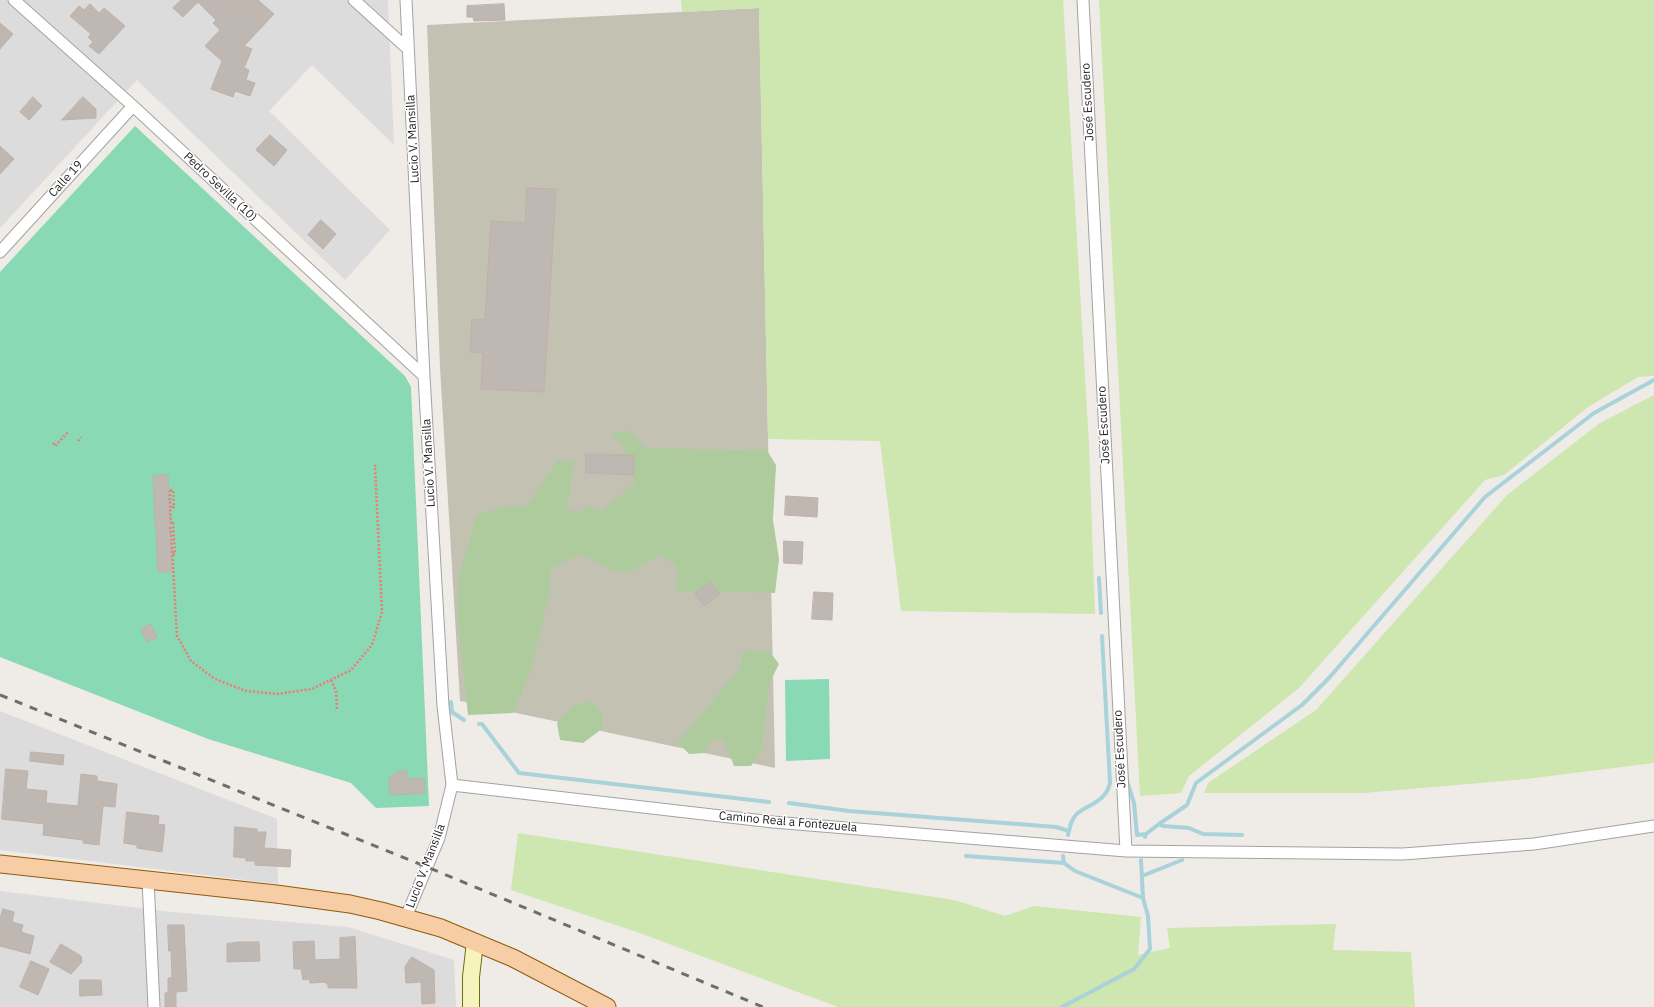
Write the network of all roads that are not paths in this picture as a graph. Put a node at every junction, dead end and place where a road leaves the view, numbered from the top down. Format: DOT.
graph roads {
  1 [pos="14,0"];
  2 [pos="354,0"];
  3 [pos="406,0"];
  4 [pos="1083,0"];
  5 [pos="408,49"];
  6 [pos="133,106"];
  7 [pos="0,252"];
  8 [pos="424,376"];
  9 [pos="452,785"];
  10 [pos="1654,826"];
  11 [pos="1126,851"];
  12 [pos="0,864"];
  13 [pos="148,880"];
  14 [pos="406,917"];
  15 [pos="475,942"];
  16 [pos="154,1007"];
  17 [pos="471,1007"];
  18 [pos="607,1007"];
  1 -- 6 [label="street, Pedro Sevilla (10)"];
  2 -- 5 [label="street"];
  3 -- 5 [label="street, Lucio V. Mansilla"];
  4 -- 11 [label="street, José Escudero"];
  5 -- 8 [label="street, Lucio V. Mansilla"];
  6 -- 7 [label="street, Calle 19"];
  6 -- 8 [label="street, Pedro Sevilla (10)"];
  8 -- 9 [label="street, Lucio V. Mansilla"];
  9 -- 11 [label="street, Camino Real a Fontezuela"];
  9 -- 14 [label="street, Lucio V. Mansilla"];
  10 -- 11 [label="street, Camino Real a Fontezuela"];
  12 -- 13 [label="main road"];
  13 -- 14 [label="main road"];
  13 -- 16 [label="street"];
  14 -- 15 [label="main road"];
  15 -- 17 [label="main road"];
  15 -- 18 [label="main road"];
}
